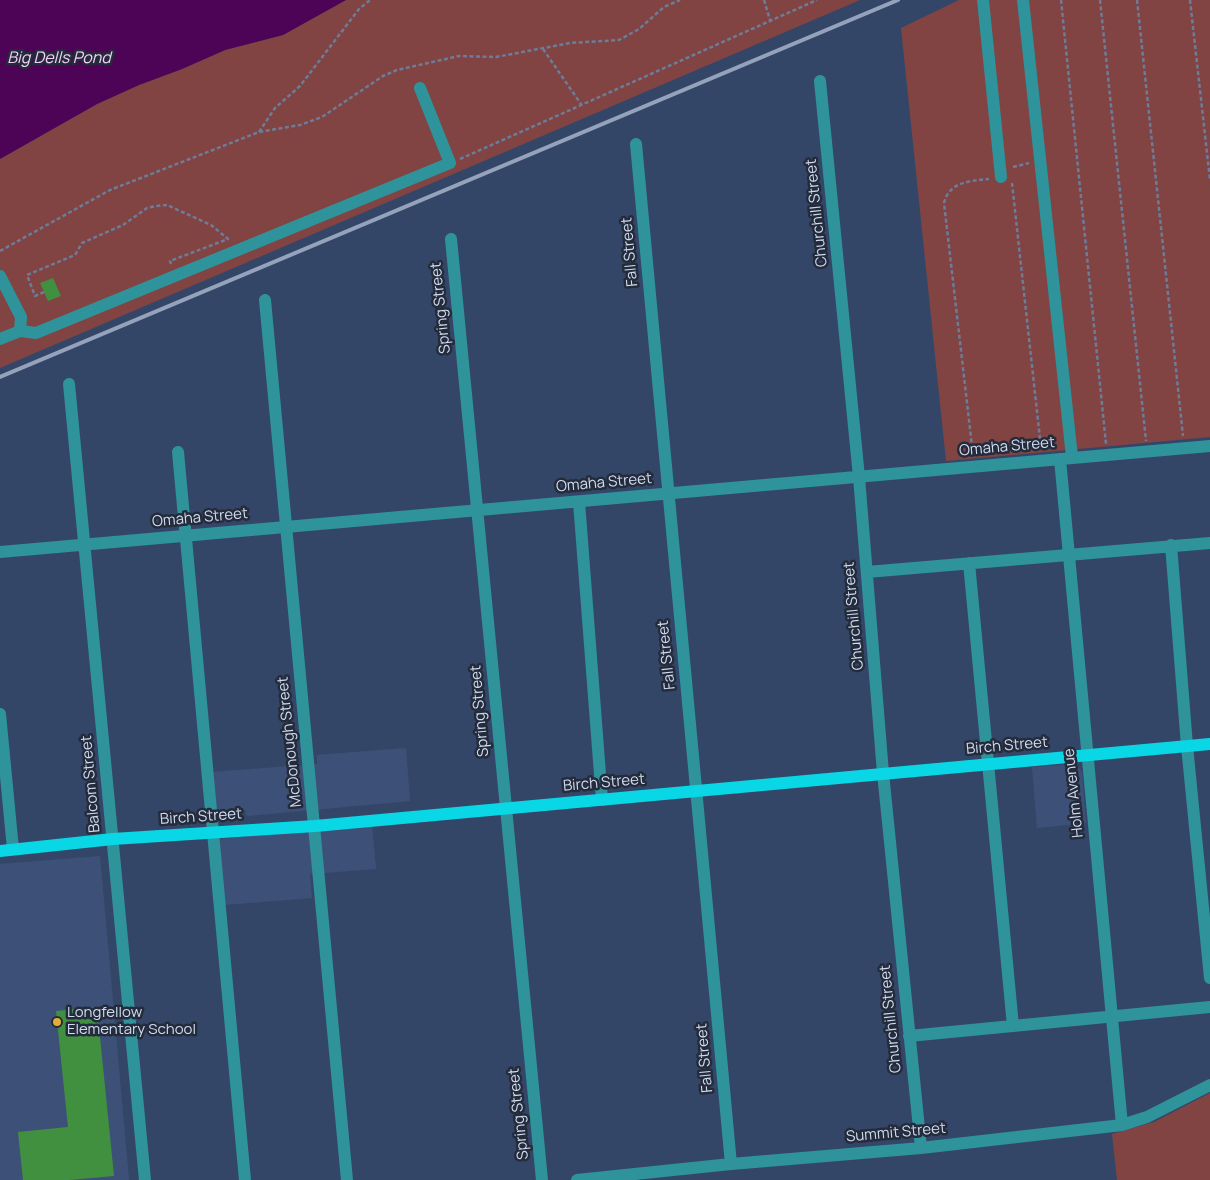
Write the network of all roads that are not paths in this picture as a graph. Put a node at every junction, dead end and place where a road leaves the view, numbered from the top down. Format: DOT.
graph roads {
  1 [pos="983,0"];
  2 [pos="1023,0"];
  3 [pos="820,81"];
  4 [pos="420,88"];
  5 [pos="636,144"];
  6 [pos="1006,177"];
  7 [pos="451,239"];
  8 [pos="0,276"];
  9 [pos="265,300"];
  10 [pos="20,331"];
  11 [pos="0,339"];
  12 [pos="69,384"];
  13 [pos="1210,446"];
  14 [pos="178,452"];
  15 [pos="1066,458"];
  16 [pos="859,477"];
  17 [pos="668,493"];
  18 [pos="579,502"];
  19 [pos="477,511"];
  20 [pos="285,528"];
  21 [pos="185,535"];
  22 [pos="1210,543"];
  23 [pos="85,544"];
  24 [pos="1172,545"];
  25 [pos="0,552"];
  26 [pos="1069,556"];
  27 [pos="969,563"];
  28 [pos="867,572"];
  29 [pos="0,714"];
  30 [pos="1210,744"];
  31 [pos="1187,746"];
  32 [pos="1087,755"];
  33 [pos="988,764"];
  34 [pos="883,773"];
  35 [pos="697,791"];
  36 [pos="602,800"];
  37 [pos="506,808"];
  38 [pos="315,826"];
  39 [pos="213,833"];
  40 [pos="113,839"];
  41 [pos="6,850"];
  42 [pos="1210,978"];
  43 [pos="1210,1007"];
  44 [pos="1113,1016"];
  45 [pos="1013,1026"];
  46 [pos="909,1036"];
  47 [pos="1210,1085"];
  48 [pos="1122,1125"];
  49 [pos="921,1148"];
  50 [pos="731,1164"];
  51 [pos="636,1177"];
  52 [pos="145,1180"];
  53 [pos="246,1180"];
  54 [pos="347,1180"];
  55 [pos="542,1180"];
  56 [pos="577,1180"];
  1 -- 6 [label="street"];
  2 -- 15 [label="street, Holm Avenue"];
  3 -- 16 [label="street, Churchill Street"];
  4 -- 10 [label="street"];
  5 -- 17 [label="street, Fall Street"];
  7 -- 19 [label="street, Spring Street"];
  8 -- 10 [label="street"];
  9 -- 20 [label="street, McDonough Street"];
  10 -- 11 [label="street"];
  12 -- 23 [label="street, Balcom Street"];
  13 -- 15 [label="street, Omaha Street"];
  14 -- 21 [label="street"];
  15 -- 16 [label="street, Omaha Street"];
  15 -- 26 [label="street, Holm Avenue"];
  16 -- 17 [label="street, Omaha Street"];
  16 -- 28 [label="street, Churchill Street"];
  17 -- 18 [label="street, Omaha Street"];
  17 -- 35 [label="street, Fall Street"];
  18 -- 19 [label="street, Omaha Street"];
  18 -- 36 [label="street"];
  19 -- 20 [label="street, Omaha Street"];
  19 -- 37 [label="street, Spring Street"];
  20 -- 21 [label="street, Omaha Street"];
  20 -- 38 [label="street, McDonough Street"];
  21 -- 23 [label="street, Omaha Street"];
  21 -- 39 [label="street"];
  22 -- 24 [label="street"];
  23 -- 25 [label="street, Omaha Street"];
  23 -- 40 [label="street, Balcom Street"];
  24 -- 26 [label="street"];
  24 -- 31 [label="street"];
  26 -- 27 [label="street"];
  26 -- 32 [label="street, Holm Avenue"];
  27 -- 28 [label="street"];
  27 -- 33 [label="street"];
  28 -- 34 [label="street, Churchill Street"];
  29 -- 41 [label="street"];
  30 -- 31 [label="main road, Birch Street"];
  31 -- 32 [label="main road, Birch Street"];
  31 -- 42 [label="street"];
  32 -- 33 [label="main road, Birch Street"];
  32 -- 44 [label="street, Holm Avenue"];
  33 -- 34 [label="main road, Birch Street"];
  33 -- 45 [label="street"];
  34 -- 35 [label="main road, Birch Street"];
  34 -- 46 [label="street, Churchill Street"];
  35 -- 36 [label="main road, Birch Street"];
  35 -- 50 [label="street, Fall Street"];
  36 -- 37 [label="main road, Birch Street"];
  37 -- 38 [label="main road, Birch Street"];
  37 -- 55 [label="street, Spring Street"];
  38 -- 39 [label="main road, Birch Street"];
  38 -- 54 [label="street, McDonough Street"];
  39 -- 40 [label="main road, Birch Street"];
  39 -- 53 [label="street"];
  40 -- 41 [label="main road, Birch Street"];
  40 -- 52 [label="street, Balcom Street"];
  43 -- 44 [label="street"];
  44 -- 45 [label="street"];
  44 -- 48 [label="street, Holm Avenue"];
  45 -- 46 [label="street"];
  46 -- 49 [label="street, Churchill Street"];
  47 -- 48 [label="street, Summit Street"];
  48 -- 49 [label="street, Summit Street"];
  49 -- 50 [label="street, Summit Street"];
  50 -- 51 [label="street, Summit Street"];
  51 -- 56 [label="street, Summit Street"];
}
